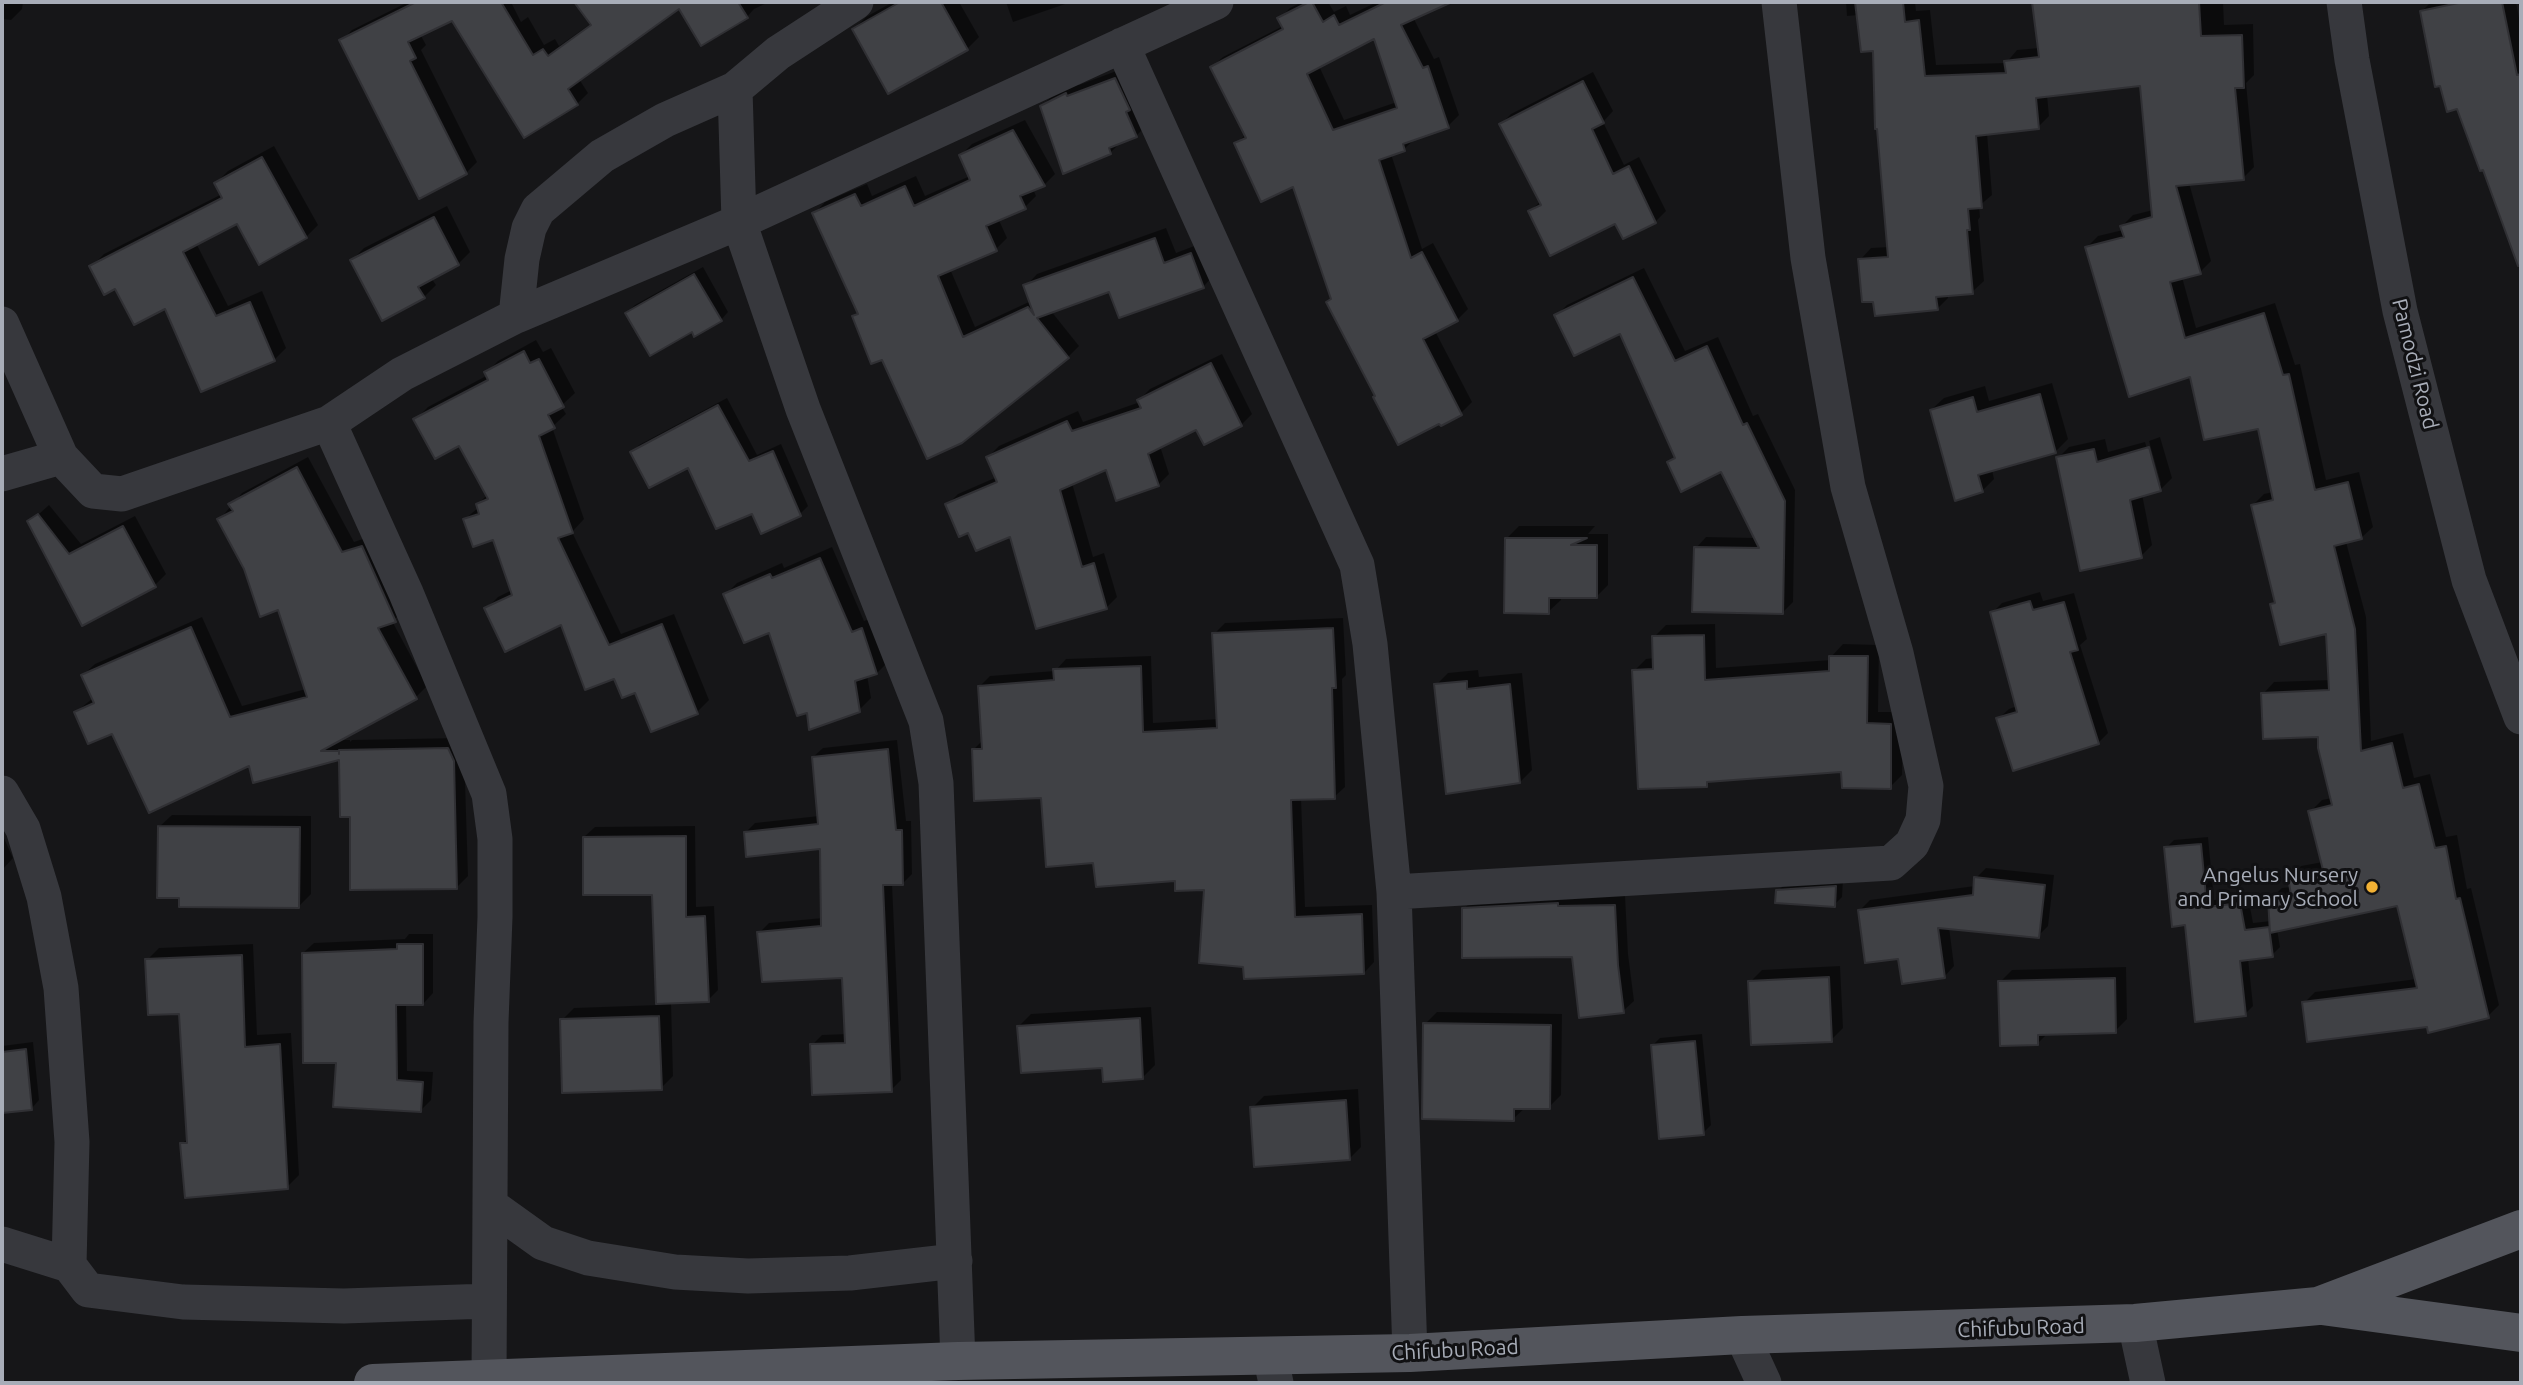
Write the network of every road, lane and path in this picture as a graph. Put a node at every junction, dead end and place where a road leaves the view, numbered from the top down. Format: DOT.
graph roads {
  1 [pos="856,2"];
  2 [pos="1216,2"];
  3 [pos="1779,2"];
  4 [pos="2344,2"];
  5 [pos="1122,45"];
  6 [pos="735,89"];
  7 [pos="740,222"];
  8 [pos="516,316"];
  9 [pos="2,324"];
  10 [pos="329,423"];
  11 [pos="61,457"];
  12 [pos="2,474"];
  13 [pos="2521,717"];
  14 [pos="2,793"];
  15 [pos="1394,892"];
  16 [pos="490,1205"];
  17 [pos="2521,1229"];
  18 [pos="2,1244"];
  19 [pos="954,1261"];
  20 [pos="69,1265"];
  21 [pos="489,1301"];
  22 [pos="2318,1306"];
  23 [pos="2135,1323"];
  24 [pos="2521,1333"];
  25 [pos="1742,1335"];
  26 [pos="1410,1353"];
  27 [pos="973,1368"];
  28 [pos="1273,1369"];
  29 [pos="1028,1372"];
  30 [pos="489,1380"];
  31 [pos="373,1383"];
  32 [pos="1764,1383"];
  33 [pos="2148,1383"];
  1 -- 6 [label="street"];
  2 -- 5 [label="street"];
  3 -- 15 [label="street"];
  4 -- 13 [label="street, Pamodzi Road"];
  5 -- 7 [label="street"];
  5 -- 15 [label="street"];
  6 -- 7 [label="street"];
  6 -- 8 [label="street"];
  7 -- 8 [label="street"];
  7 -- 19 [label="street"];
  8 -- 10 [label="street"];
  9 -- 11 [label="street"];
  10 -- 11 [label="street"];
  10 -- 16 [label="street"];
  11 -- 12 [label="street"];
  14 -- 20 [label="street"];
  15 -- 26 [label="street"];
  16 -- 19 [label="street"];
  16 -- 21 [label="street"];
  17 -- 22 [label="main road, Chifubu Road"];
  18 -- 20 [label="street"];
  19 -- 27 [label="street"];
  20 -- 21 [label="street"];
  21 -- 30 [label="street"];
  22 -- 23 [label="main road, Chifubu Road"];
  22 -- 24 [label="main road"];
  23 -- 25 [label="main road, Chifubu Road"];
  23 -- 33 [label="street"];
  25 -- 26 [label="main road, Chifubu Road"];
  25 -- 32 [label="street"];
  26 -- 28 [label="main road, Chifubu Road"];
  27 -- 29 [label="main road, Chifubu Road"];
  27 -- 30 [label="main road, Chifubu Road"];
  28 -- 29 [label="main road, Chifubu Road"];
  30 -- 31 [label="main road, Chifubu Road"];
}
